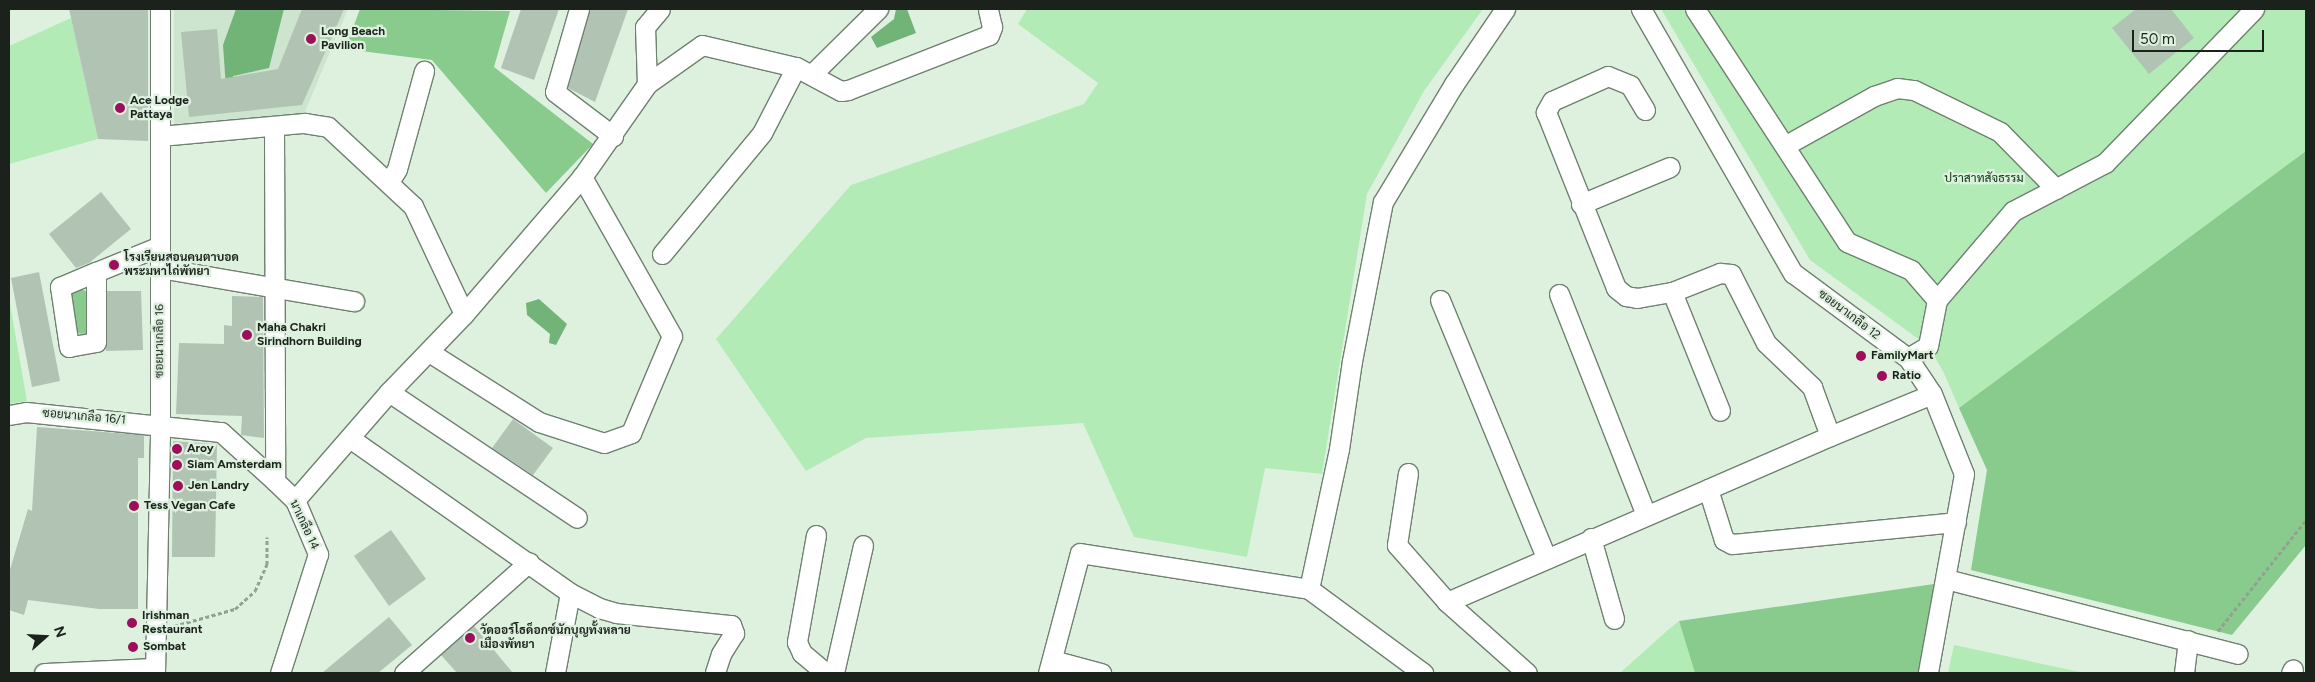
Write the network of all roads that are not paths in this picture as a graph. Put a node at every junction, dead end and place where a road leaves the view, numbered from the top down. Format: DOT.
graph roads {
  1 [pos="160,9"];
  2 [pos="579,9"];
  3 [pos="660,9"];
  4 [pos="878,9"];
  5 [pos="988,9"];
  6 [pos="1504,9"];
  7 [pos="1641,9"];
  8 [pos="1694,9"];
  9 [pos="2254,9"];
  10 [pos="804,70"];
  11 [pos="424,71"];
  12 [pos="647,84"];
  13 [pos="1645,110"];
  14 [pos="274,127"];
  15 [pos="160,136"];
  16 [pos="613,136"];
  17 [pos="1786,145"];
  18 [pos="1670,168"];
  19 [pos="582,177"];
  20 [pos="389,182"];
  21 [pos="2056,188"];
  22 [pos="1582,204"];
  23 [pos="160,246"];
  24 [pos="662,254"];
  25 [pos="160,268"];
  26 [pos="96,272"];
  27 [pos="274,289"];
  28 [pos="1672,292"];
  29 [pos="1559,294"];
  30 [pos="1440,300"];
  31 [pos="1937,300"];
  32 [pos="354,301"];
  33 [pos="464,314"];
  34 [pos="429,352"];
  35 [pos="1908,358"];
  36 [pos="389,392"];
  37 [pos="1932,394"];
  38 [pos="1720,411"];
  39 [pos="9,415"];
  40 [pos="160,424"];
  41 [pos="1830,436"];
  42 [pos="351,438"];
  43 [pos="1408,473"];
  44 [pos="275,481"];
  45 [pos="1708,489"];
  46 [pos="295,500"];
  47 [pos="1646,515"];
  48 [pos="577,518"];
  49 [pos="1956,522"];
  50 [pos="816,535"];
  51 [pos="1591,538"];
  52 [pos="863,545"];
  53 [pos="1546,557"];
  54 [pos="529,562"];
  55 [pos="1946,579"];
  56 [pos="1309,589"];
  57 [pos="570,593"];
  58 [pos="1447,602"];
  59 [pos="1614,619"];
  60 [pos="2188,640"];
  61 [pos="2238,654"];
  62 [pos="1050,667"];
  63 [pos="155,671"];
  64 [pos="44,673"];
  65 [pos="280,673"];
  66 [pos="404,673"];
  67 [pos="555,673"];
  68 [pos="715,673"];
  69 [pos="826,673"];
  70 [pos="834,673"];
  71 [pos="1101,673"];
  72 [pos="1423,673"];
  73 [pos="1527,673"];
  74 [pos="1928,673"];
  75 [pos="2184,673"];
  1 -- 15 [label="street, ซอยนาเกลือ 16"];
  2 -- 16 [label="street"];
  3 -- 12 [label="street"];
  4 -- 10 [label="street"];
  5 -- 10 [label="street"];
  6 -- 56 [label="street"];
  7 -- 35 [label="street, ซอยนาเกลือ 12"];
  8 -- 17 [label="street"];
  9 -- 21 [label="street"];
  10 -- 12 [label="street"];
  10 -- 24 [label="street"];
  11 -- 20 [label="street"];
  12 -- 16 [label="street"];
  13 -- 22 [label="street"];
  14 -- 15 [label="street"];
  14 -- 20 [label="street"];
  14 -- 27 [label="street"];
  15 -- 23 [label="street, ซอยนาเกลือ 16"];
  16 -- 19 [label="street"];
  17 -- 21 [label="street"];
  17 -- 31 [label="street"];
  18 -- 22 [label="street"];
  19 -- 33 [label="street"];
  19 -- 34 [label="street"];
  20 -- 33 [label="street"];
  21 -- 31 [label="street"];
  22 -- 28 [label="street"];
  23 -- 25 [label="street, ซอยนาเกลือ 16"];
  23 -- 26 [label="street"];
  25 -- 27 [label="street"];
  25 -- 40 [label="street, ซอยนาเกลือ 16"];
  27 -- 32 [label="street"];
  27 -- 44 [label="street"];
  28 -- 38 [label="street"];
  28 -- 41 [label="street"];
  29 -- 47 [label="street"];
  30 -- 53 [label="street"];
  31 -- 35 [label="street"];
  33 -- 34 [label="street"];
  34 -- 36 [label="street"];
  35 -- 37 [label="street, ซอยนาเกลือ 12"];
  36 -- 42 [label="street"];
  36 -- 48 [label="street"];
  37 -- 41 [label="street"];
  37 -- 49 [label="street, ซอยนาเกลือ 12"];
  39 -- 40 [label="street, ซอยนาเกลือ 16/1"];
  40 -- 44 [label="street, นาเกลือ 14"];
  40 -- 63 [label="street, ซอยนาเกลือ 16"];
  41 -- 45 [label="street"];
  42 -- 46 [label="street"];
  42 -- 54 [label="street"];
  43 -- 58 [label="street"];
  44 -- 46 [label="street, นาเกลือ 14"];
  45 -- 47 [label="street"];
  45 -- 49 [label="street"];
  46 -- 65 [label="street, นาเกลือ 14"];
  47 -- 51 [label="street"];
  49 -- 55 [label="street, ซอยนาเกลือ 12"];
  50 -- 69 [label="street"];
  51 -- 53 [label="street"];
  51 -- 59 [label="street"];
  52 -- 70 [label="street"];
  53 -- 58 [label="street"];
  54 -- 57 [label="street"];
  54 -- 66 [label="street"];
  55 -- 60 [label="street"];
  55 -- 74 [label="street, ซอยนาเกลือ 12"];
  56 -- 62 [label="street"];
  56 -- 72 [label="street"];
  57 -- 67 [label="street"];
  57 -- 68 [label="street"];
  58 -- 73 [label="street"];
  60 -- 61 [label="street"];
  60 -- 75 [label="street"];
  62 -- 71 [label="street"];
  63 -- 64 [label="street"];
}
